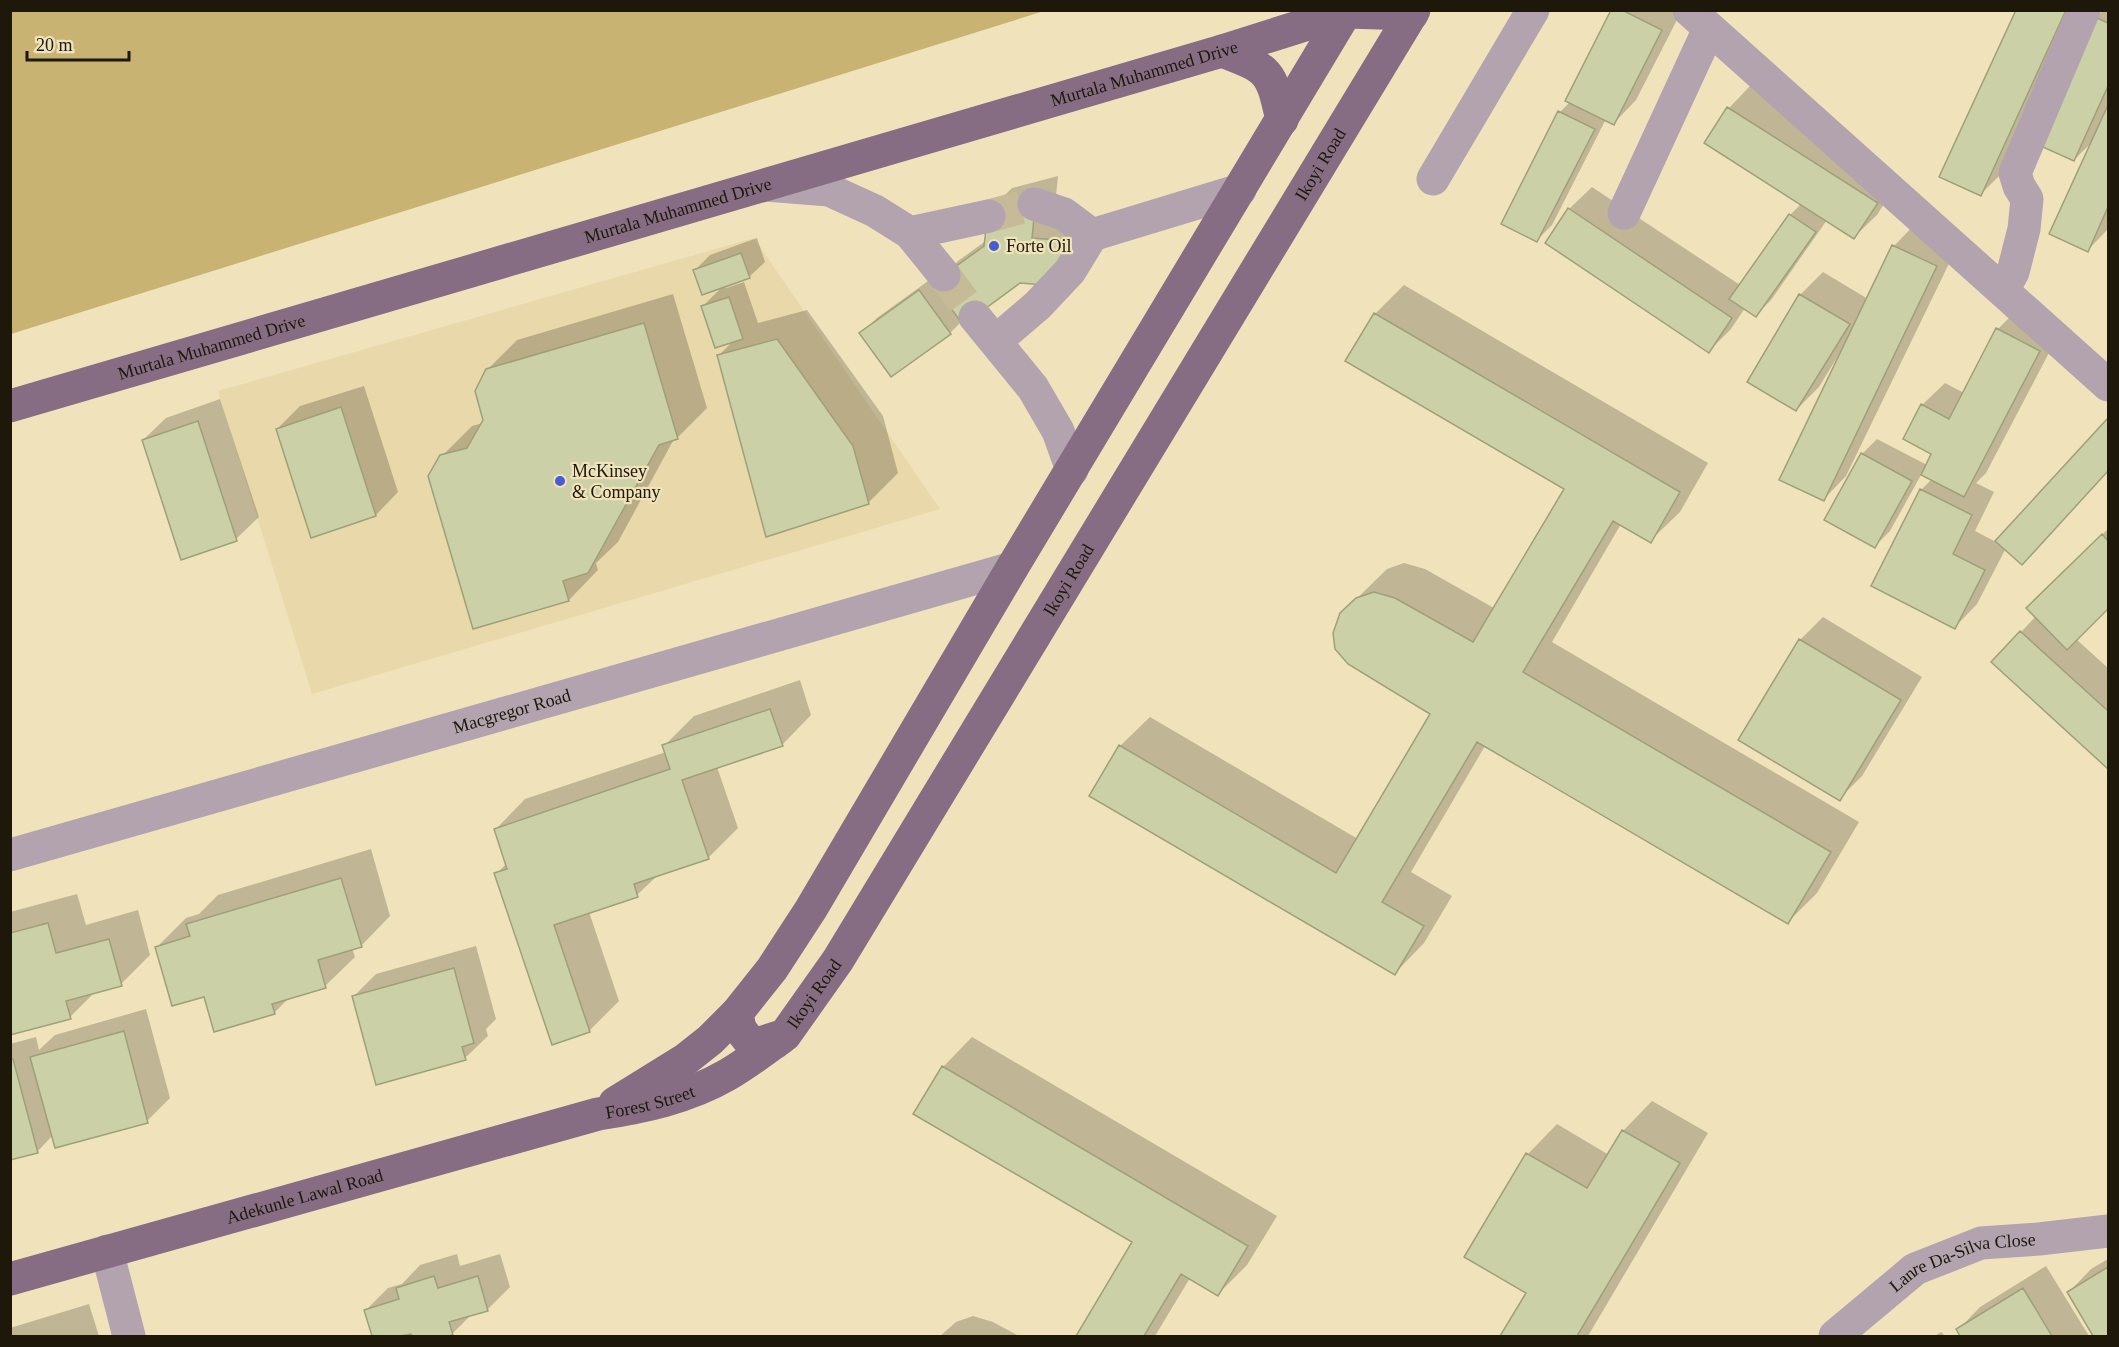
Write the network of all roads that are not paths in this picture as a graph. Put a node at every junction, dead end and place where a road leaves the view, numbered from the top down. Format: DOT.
graph roads {
  1 [pos="1533,10"];
  2 [pos="2084,10"];
  3 [pos="1346,11"];
  4 [pos="1413,12"];
  5 [pos="1699,20"];
  6 [pos="1222,51"];
  7 [pos="1282,120"];
  8 [pos="1433,179"];
  9 [pos="765,185"];
  10 [pos="1240,190"];
  11 [pos="1034,204"];
  12 [pos="1624,213"];
  13 [pos="989,216"];
  14 [pos="910,233"];
  15 [pos="1092,235"];
  16 [pos="944,275"];
  17 [pos="2003,290"];
  18 [pos="2109,385"];
  19 [pos="10,406"];
  20 [pos="1072,470"];
  21 [pos="1012,568"];
  22 [pos="10,855"];
  23 [pos="737,1012"];
  24 [pos="785,1035"];
  25 [pos="598,1114"];
  26 [pos="2109,1231"];
  27 [pos="107,1251"];
  28 [pos="10,1279"];
  29 [pos="129,1336"];
  30 [pos="1835,1336"];
  1 -- 8 [label="street"];
  2 -- 17 [label="street"];
  3 -- 4 [label="main road, Murtala Muhammed Drive"];
  3 -- 6 [label="main road, Murtala Muhammed Drive"];
  3 -- 7 [label="main road"];
  4 -- 24 [label="main road, Ikoyi Road"];
  5 -- 12 [label="street"];
  5 -- 17 [label="street"];
  6 -- 7 [label="main road"];
  6 -- 9 [label="main road, Murtala Muhammed Drive"];
  7 -- 10 [label="main road"];
  9 -- 14 [label="street"];
  9 -- 19 [label="main road, Murtala Muhammed Drive"];
  10 -- 15 [label="street"];
  10 -- 20 [label="main road"];
  11 -- 15 [label="street"];
  13 -- 14 [label="street"];
  14 -- 16 [label="street"];
  15 -- 20 [label="street"];
  17 -- 18 [label="street"];
  20 -- 21 [label="main road"];
  21 -- 22 [label="street, Macgregor Road"];
  21 -- 23 [label="main road"];
  23 -- 24 [label="main road, Ikoyi Road"];
  23 -- 25 [label="main road, Forest Street"];
  24 -- 25 [label="main road, Forest Street"];
  25 -- 27 [label="main road, Adekunle Lawal Road"];
  26 -- 30 [label="street, Lanre Da-Silva Close"];
  27 -- 28 [label="main road, Adekunle Lawal Road"];
  27 -- 29 [label="street"];
}
